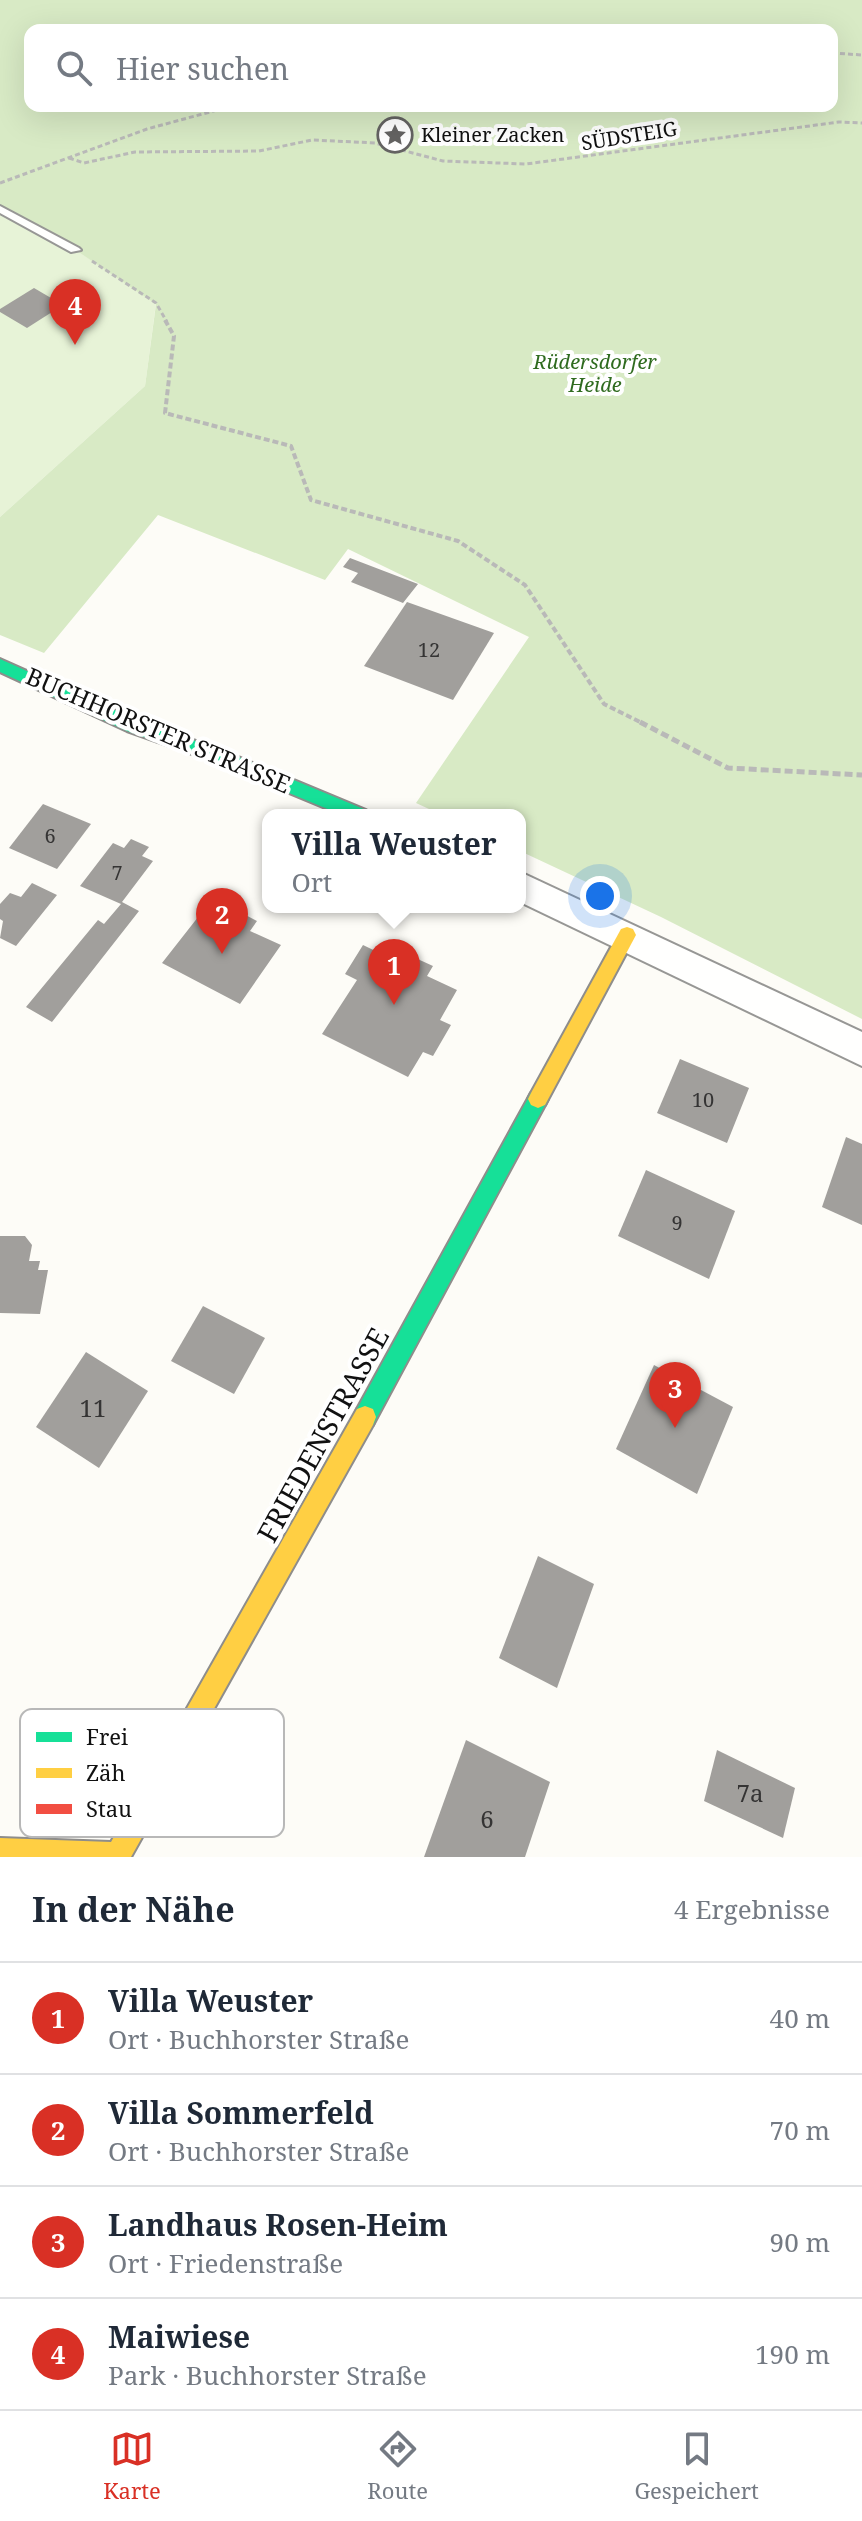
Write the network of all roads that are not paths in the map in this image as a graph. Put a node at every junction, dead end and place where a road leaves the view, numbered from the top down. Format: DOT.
graph roads {
  1 [pos="0,209"];
  2 [pos="75,250"];
  3 [pos="0,665"];
  4 [pos="346,809"];
  5 [pos="526,889"];
  6 [pos="627,935"];
  7 [pos="862,1050"];
  8 [pos="200,1709"];
  9 [pos="128,1837"];
  10 [pos="0,1851"];
  1 -- 2 [label="lane"];
  3 -- 4 [label="street, BUCHHORSTER STRASSE"];
  5 -- 6 [label="street"];
  6 -- 7 [label="street"];
  6 -- 8 [label="street, FRIEDENSTRASSE"];
  9 -- 10 [label="street, FRIEDENSTRASSE"];
}
